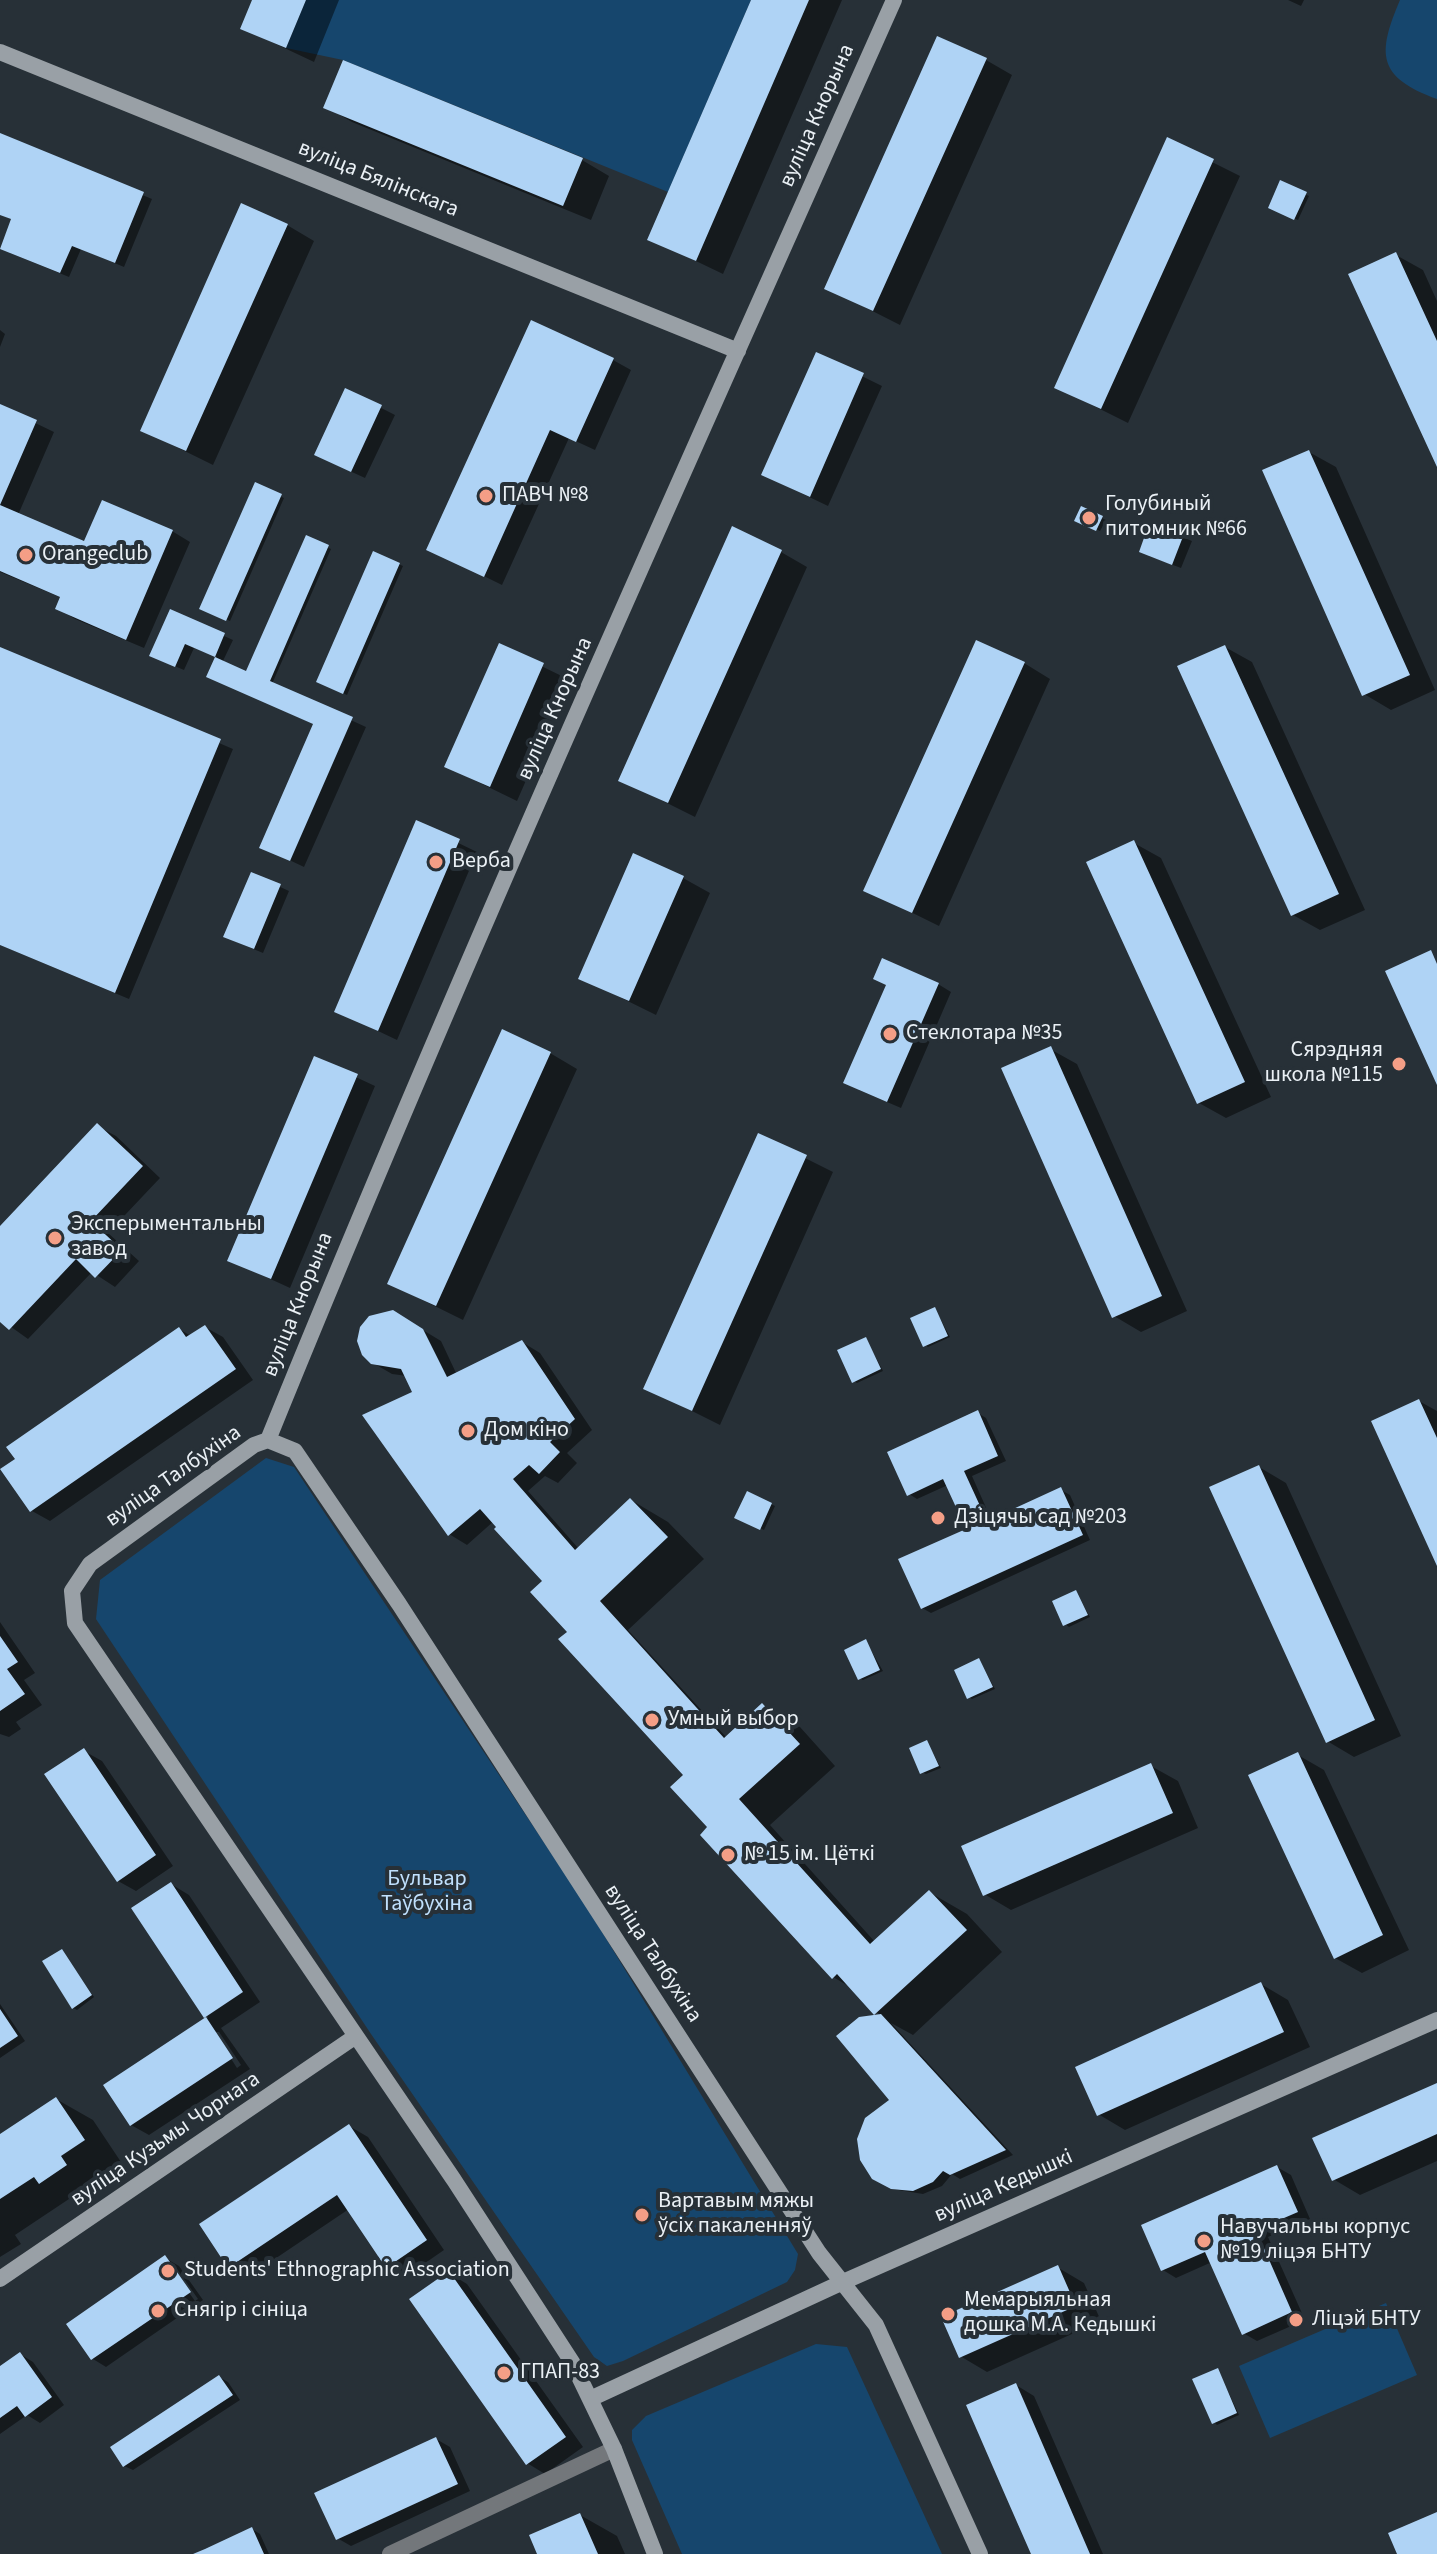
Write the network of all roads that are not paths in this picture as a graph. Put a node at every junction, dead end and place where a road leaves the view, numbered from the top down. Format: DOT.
graph roads {
  1 [pos="894,0"];
  2 [pos="0,52"];
  3 [pos="738,351"];
  4 [pos="268,1440"];
  5 [pos="1437,2020"];
  6 [pos="356,2036"];
  7 [pos="0,2279"];
  8 [pos="843,2282"];
  9 [pos="590,2399"];
  10 [pos="614,2449"];
  11 [pos="390,2554"];
  12 [pos="655,2554"];
  13 [pos="980,2554"];
  1 -- 3 [label="main road, вуліца Кнорына"];
  2 -- 3 [label="main road, вуліца Бялінскага"];
  3 -- 4 [label="main road, вуліца Кнорына"];
  4 -- 6 [label="main road, вуліца Талбухіна"];
  4 -- 8 [label="main road, вуліца Талбухіна"];
  5 -- 8 [label="main road, вуліца Кедышкі"];
  6 -- 7 [label="main road, вуліца Кузьмы Чорнага"];
  6 -- 9 [label="main road, вуліца Талбухіна"];
  8 -- 9 [label="main road, вуліца Кедышкі"];
  8 -- 13 [label="main road, вуліца Талбухіна"];
  9 -- 10 [label="main road, вуліца Талбухіна"];
  10 -- 11 [label="street"];
  10 -- 12 [label="main road, вуліца Талбухіна"];
}
